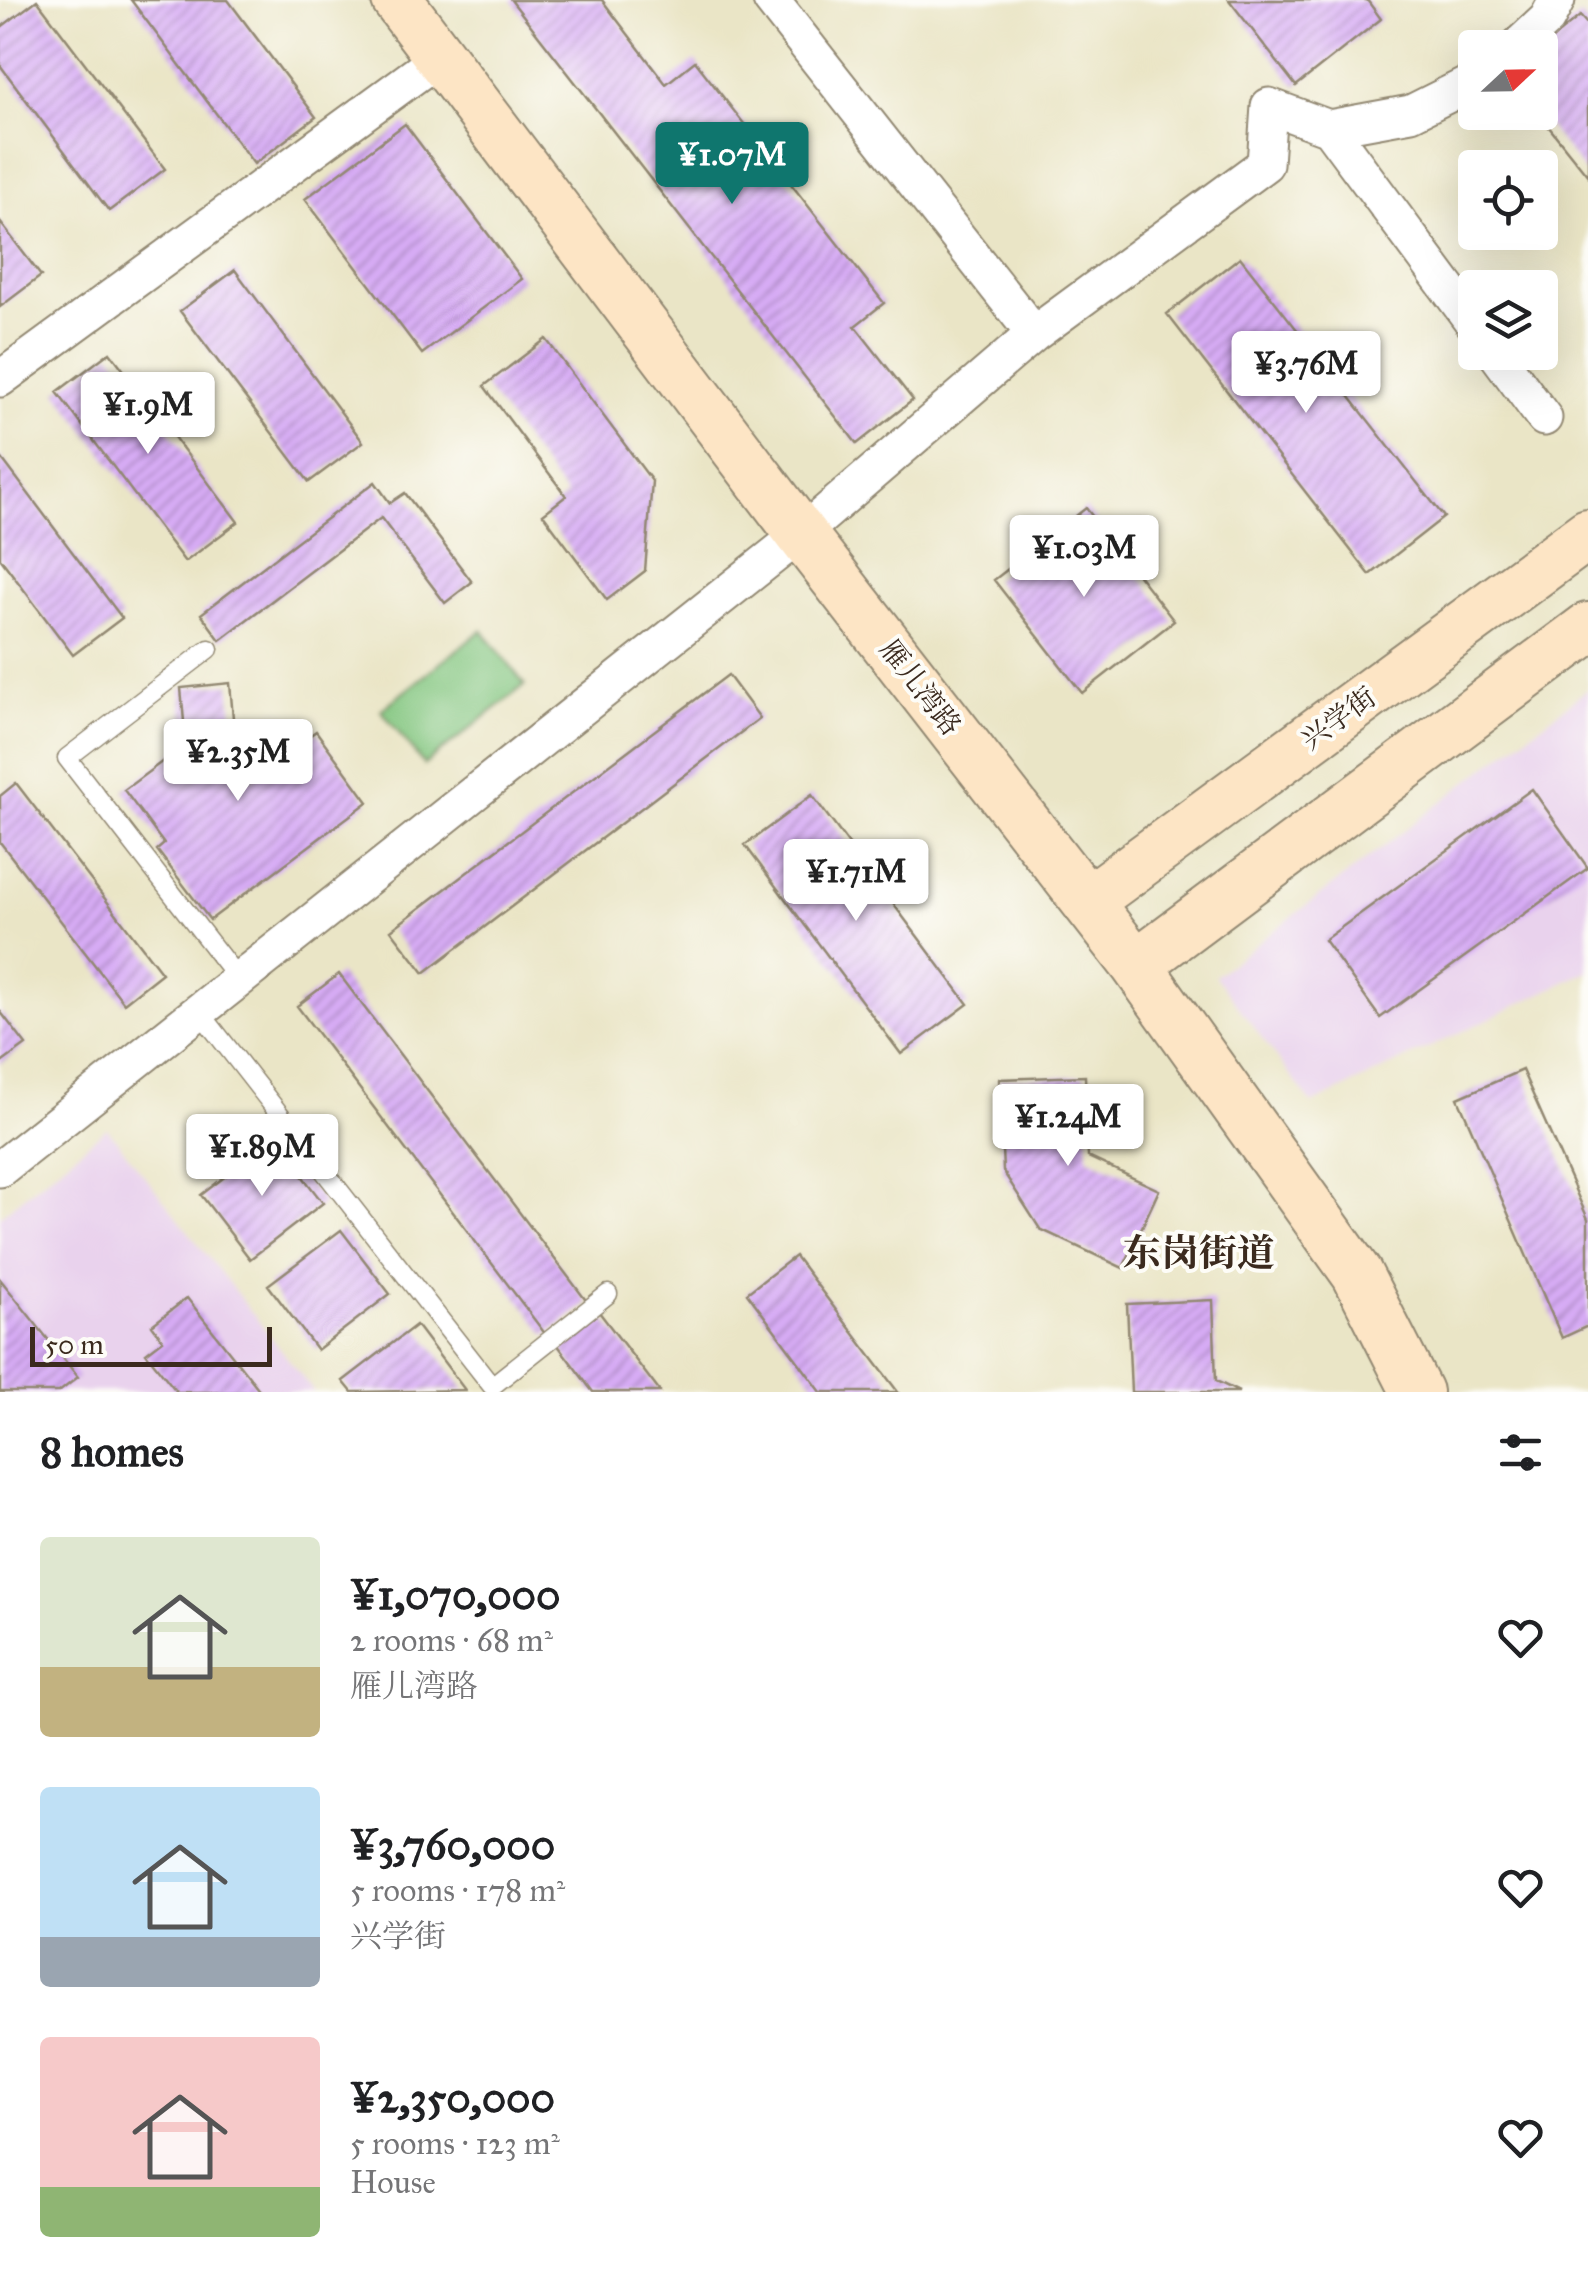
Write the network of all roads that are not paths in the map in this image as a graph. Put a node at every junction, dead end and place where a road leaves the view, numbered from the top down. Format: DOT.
graph roads {
  1 [pos="398,0"];
  2 [pos="771,0"];
  3 [pos="1558,0"];
  4 [pos="1535,30"];
  5 [pos="440,57"];
  6 [pos="1458,90"];
  7 [pos="1329,128"];
  8 [pos="1458,302"];
  9 [pos="1034,334"];
  10 [pos="1508,370"];
  11 [pos="0,379"];
  12 [pos="1544,418"];
  13 [pos="801,534"];
  14 [pos="1588,534"];
  15 [pos="1588,628"];
  16 [pos="209,649"];
  17 [pos="1088,902"];
  18 [pos="1136,965"];
  19 [pos="238,980"];
  20 [pos="199,1012"];
  21 [pos="0,1169"];
  22 [pos="608,1294"];
  23 [pos="1417,1392"];
  1 -- 5 [label="main road, 雁儿湾路"];
  2 -- 9 [label="street"];
  3 -- 4 [label="street"];
  5 -- 11 [label="street"];
  5 -- 13 [label="main road, 雁儿湾路"];
  6 -- 7 [label="street"];
  7 -- 8 [label="street"];
  7 -- 9 [label="street"];
  9 -- 13 [label="street"];
  10 -- 12 [label="street"];
  13 -- 17 [label="main road, 雁儿湾路"];
  13 -- 19 [label="street"];
  14 -- 17 [label="main road, 兴学街"];
  15 -- 18 [label="main road"];
  16 -- 19 [label="lane"];
  17 -- 18 [label="main road, 雁儿湾路"];
  18 -- 23 [label="main road, 雁儿湾路"];
  19 -- 20 [label="street"];
  20 -- 21 [label="street"];
  20 -- 22 [label="lane"];
}
